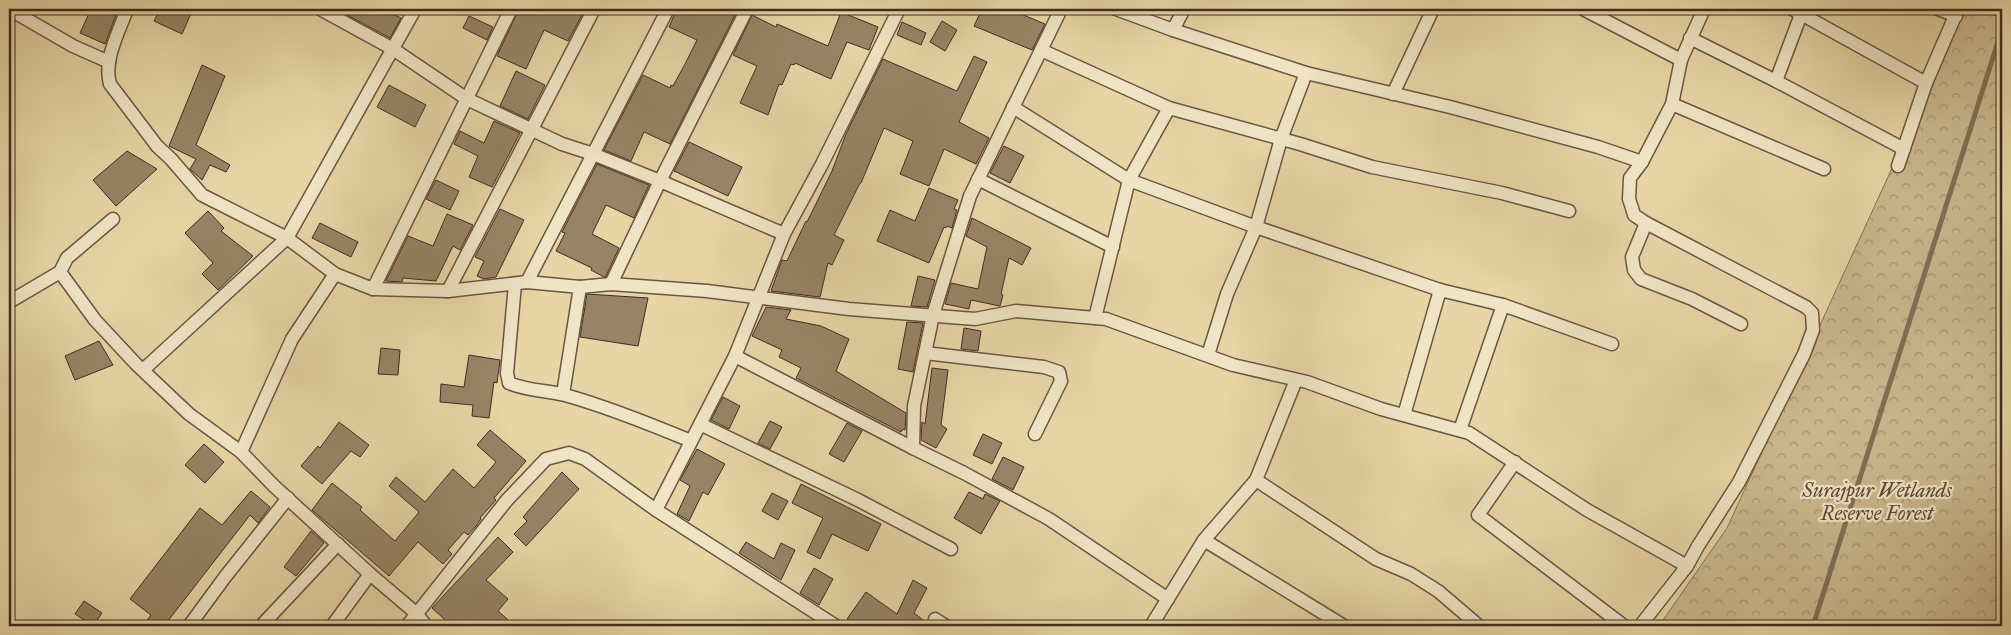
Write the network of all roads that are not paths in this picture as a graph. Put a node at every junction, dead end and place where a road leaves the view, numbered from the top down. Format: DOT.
graph roads {
  1 [pos="127,9"];
  2 [pos="320,9"];
  3 [pos="414,9"];
  4 [pos="511,9"];
  5 [pos="594,9"];
  6 [pos="668,9"];
  7 [pos="747,9"];
  8 [pos="899,9"];
  9 [pos="1062,9"];
  10 [pos="1116,9"];
  11 [pos="1184,9"];
  12 [pos="1434,9"];
  13 [pos="1583,9"];
  14 [pos="1704,9"];
  15 [pos="1938,9"];
  16 [pos="9,10"];
  17 [pos="1799,10"];
  18 [pos="1957,12"];
  19 [pos="1173,30"];
  20 [pos="1690,38"];
  21 [pos="393,50"];
  22 [pos="1041,50"];
  23 [pos="1681,60"];
  24 [pos="108,62"];
  25 [pos="1306,73"];
  26 [pos="1776,81"];
  27 [pos="1926,83"];
  28 [pos="1393,94"];
  29 [pos="467,99"];
  30 [pos="1672,104"];
  31 [pos="1013,107"];
  32 [pos="1169,108"];
  33 [pos="531,128"];
  34 [pos="1280,139"];
  35 [pos="1904,149"];
  36 [pos="594,154"];
  37 [pos="1642,162"];
  38 [pos="1898,166"];
  39 [pos="1824,169"];
  40 [pos="978,179"];
  41 [pos="1129,180"];
  42 [pos="660,181"];
  43 [pos="1569,211"];
  44 [pos="113,219"];
  45 [pos="1646,223"];
  46 [pos="1256,227"];
  47 [pos="784,234"];
  48 [pos="287,238"];
  49 [pos="1113,247"];
  50 [pos="60,272"];
  51 [pos="335,274"];
  52 [pos="521,283"];
  53 [pos="612,284"];
  54 [pos="580,286"];
  55 [pos="373,289"];
  56 [pos="1440,290"];
  57 [pos="448,291"];
  58 [pos="758,298"];
  59 [pos="9,302"];
  60 [pos="1503,305"];
  61 [pos="933,314"];
  62 [pos="1095,318"];
  63 [pos="1741,324"];
  64 [pos="1612,344"];
  65 [pos="925,353"];
  66 [pos="1208,355"];
  67 [pos="735,356"];
  68 [pos="143,370"];
  69 [pos="1296,380"];
  70 [pos="563,394"];
  71 [pos="1404,415"];
  72 [pos="700,424"];
  73 [pos="1460,430"];
  74 [pos="1035,434"];
  75 [pos="692,441"];
  76 [pos="913,448"];
  77 [pos="241,452"];
  78 [pos="1515,462"];
  79 [pos="1256,480"];
  80 [pos="288,498"];
  81 [pos="656,510"];
  82 [pos="1204,540"];
  83 [pos="338,544"];
  84 [pos="951,549"];
  85 [pos="1687,566"];
  86 [pos="370,574"];
  87 [pos="1168,599"];
  88 [pos="417,614"];
  89 [pos="189,626"];
  90 [pos="261,626"];
  91 [pos="332,626"];
  92 [pos="407,626"];
  93 [pos="426,626"];
  94 [pos="836,626"];
  95 [pos="1151,626"];
  96 [pos="1344,626"];
  97 [pos="1478,626"];
  98 [pos="1624,626"];
  99 [pos="1640,626"];
  1 -- 24 [label="street"];
  2 -- 21 [label="street"];
  3 -- 21 [label="street"];
  4 -- 29 [label="street"];
  5 -- 33 [label="street"];
  6 -- 36 [label="street"];
  7 -- 42 [label="street"];
  8 -- 47 [label="street"];
  9 -- 22 [label="street"];
  10 -- 19 [label="street"];
  11 -- 19 [label="street"];
  12 -- 28 [label="street"];
  13 -- 23 [label="street"];
  14 -- 20 [label="street"];
  15 -- 18 [label="street"];
  16 -- 24 [label="street"];
  17 -- 26 [label="street"];
  17 -- 27 [label="street"];
  18 -- 27 [label="street"];
  19 -- 25 [label="street"];
  20 -- 23 [label="street"];
  20 -- 26 [label="street"];
  21 -- 29 [label="street"];
  21 -- 48 [label="street"];
  22 -- 31 [label="street"];
  22 -- 32 [label="street"];
  23 -- 30 [label="street"];
  24 -- 48 [label="street"];
  25 -- 28 [label="street"];
  25 -- 34 [label="street"];
  26 -- 35 [label="street"];
  27 -- 35 [label="street"];
  28 -- 37 [label="street"];
  29 -- 33 [label="street"];
  29 -- 55 [label="street"];
  30 -- 37 [label="street"];
  30 -- 39 [label="street"];
  31 -- 40 [label="street"];
  31 -- 41 [label="street"];
  32 -- 34 [label="street"];
  32 -- 41 [label="street"];
  33 -- 36 [label="street"];
  33 -- 57 [label="street"];
  34 -- 43 [label="street"];
  34 -- 46 [label="street"];
  35 -- 38 [label="street"];
  36 -- 42 [label="street"];
  36 -- 52 [label="street"];
  37 -- 45 [label="street"];
  40 -- 49 [label="street"];
  40 -- 61 [label="street"];
  41 -- 46 [label="street"];
  41 -- 49 [label="street"];
  42 -- 47 [label="street"];
  42 -- 53 [label="street"];
  44 -- 50 [label="street"];
  45 -- 63 [label="street"];
  45 -- 85 [label="street"];
  46 -- 56 [label="street"];
  46 -- 66 [label="street"];
  47 -- 58 [label="street"];
  48 -- 51 [label="street"];
  48 -- 68 [label="street"];
  49 -- 62 [label="street"];
  50 -- 59 [label="street"];
  50 -- 68 [label="street"];
  51 -- 55 [label="street"];
  51 -- 77 [label="street"];
  52 -- 54 [label="street"];
  52 -- 57 [label="street"];
  52 -- 70 [label="street"];
  53 -- 54 [label="street"];
  53 -- 58 [label="street"];
  54 -- 70 [label="street"];
  55 -- 57 [label="street"];
  56 -- 60 [label="street"];
  56 -- 71 [label="street"];
  58 -- 61 [label="street"];
  58 -- 67 [label="street"];
  60 -- 64 [label="street"];
  60 -- 73 [label="street"];
  61 -- 62 [label="street"];
  61 -- 65 [label="street"];
  62 -- 66 [label="street"];
  65 -- 74 [label="street"];
  65 -- 76 [label="street"];
  66 -- 69 [label="street"];
  67 -- 72 [label="street"];
  67 -- 76 [label="street"];
  68 -- 77 [label="street"];
  69 -- 71 [label="street"];
  69 -- 79 [label="street"];
  70 -- 75 [label="street"];
  71 -- 73 [label="street"];
  72 -- 75 [label="street"];
  72 -- 84 [label="street"];
  73 -- 78 [label="street"];
  75 -- 81 [label="street"];
  76 -- 87 [label="street"];
  77 -- 80 [label="street"];
  78 -- 85 [label="street"];
  78 -- 98 [label="street"];
  79 -- 82 [label="street"];
  79 -- 97 [label="street"];
  80 -- 83 [label="street"];
  80 -- 89 [label="street"];
  81 -- 88 [label="street"];
  81 -- 94 [label="street"];
  82 -- 87 [label="street"];
  82 -- 96 [label="street"];
  83 -- 86 [label="street"];
  83 -- 90 [label="street"];
  85 -- 99 [label="street"];
  86 -- 88 [label="street"];
  86 -- 91 [label="street"];
  87 -- 95 [label="street"];
  88 -- 92 [label="street"];
  88 -- 93 [label="street"];
}
